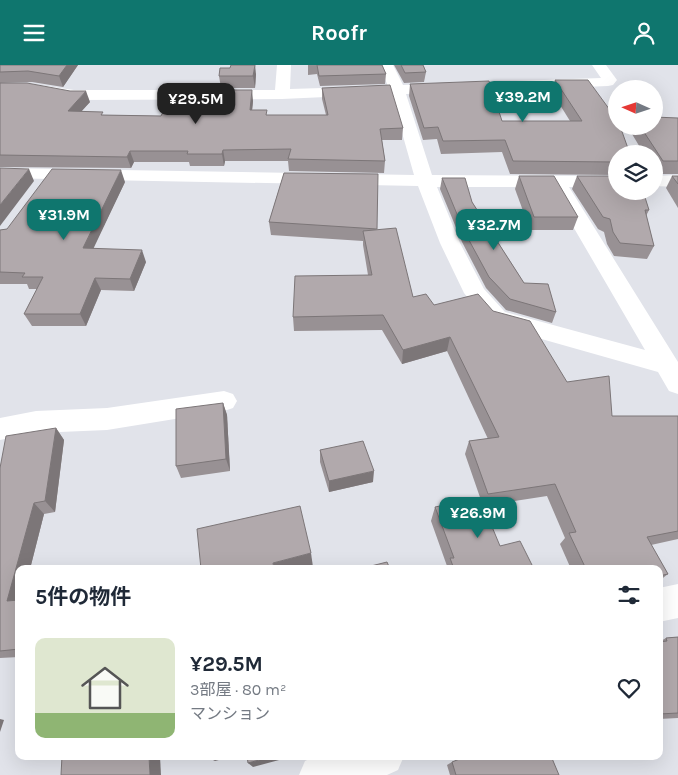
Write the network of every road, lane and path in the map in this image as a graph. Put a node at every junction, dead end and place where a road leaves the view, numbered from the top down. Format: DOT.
graph roads {
  1 [pos="284,65"];
  2 [pos="386,65"];
  3 [pos="599,65"];
  4 [pos="0,89"];
  5 [pos="397,89"];
  6 [pos="282,94"];
  7 [pos="0,173"];
  8 [pos="556,180"];
  9 [pos="425,181"];
  10 [pos="608,181"];
  11 [pos="663,181"];
  12 [pos="678,181"];
  13 [pos="672,374"];
  14 [pos="224,401"];
  15 [pos="0,429"];
  16 [pos="678,601"];
  17 [pos="663,604"];
  18 [pos="373,760"];
  19 [pos="319,775"];
  1 -- 6 [label="lane"];
  2 -- 5 [label="lane"];
  3 -- 5 [label="lane"];
  4 -- 6 [label="lane"];
  5 -- 6 [label="lane"];
  5 -- 9 [label="lane"];
  7 -- 9 [label="lane"];
  8 -- 9 [label="lane"];
  8 -- 10 [label="lane"];
  8 -- 13 [label="lane"];
  9 -- 13 [label="lane"];
  11 -- 12 [label="lane"];
  14 -- 15 [label="lane"];
  16 -- 17 [label="lane"];
  18 -- 19 [label="lane"];
}
